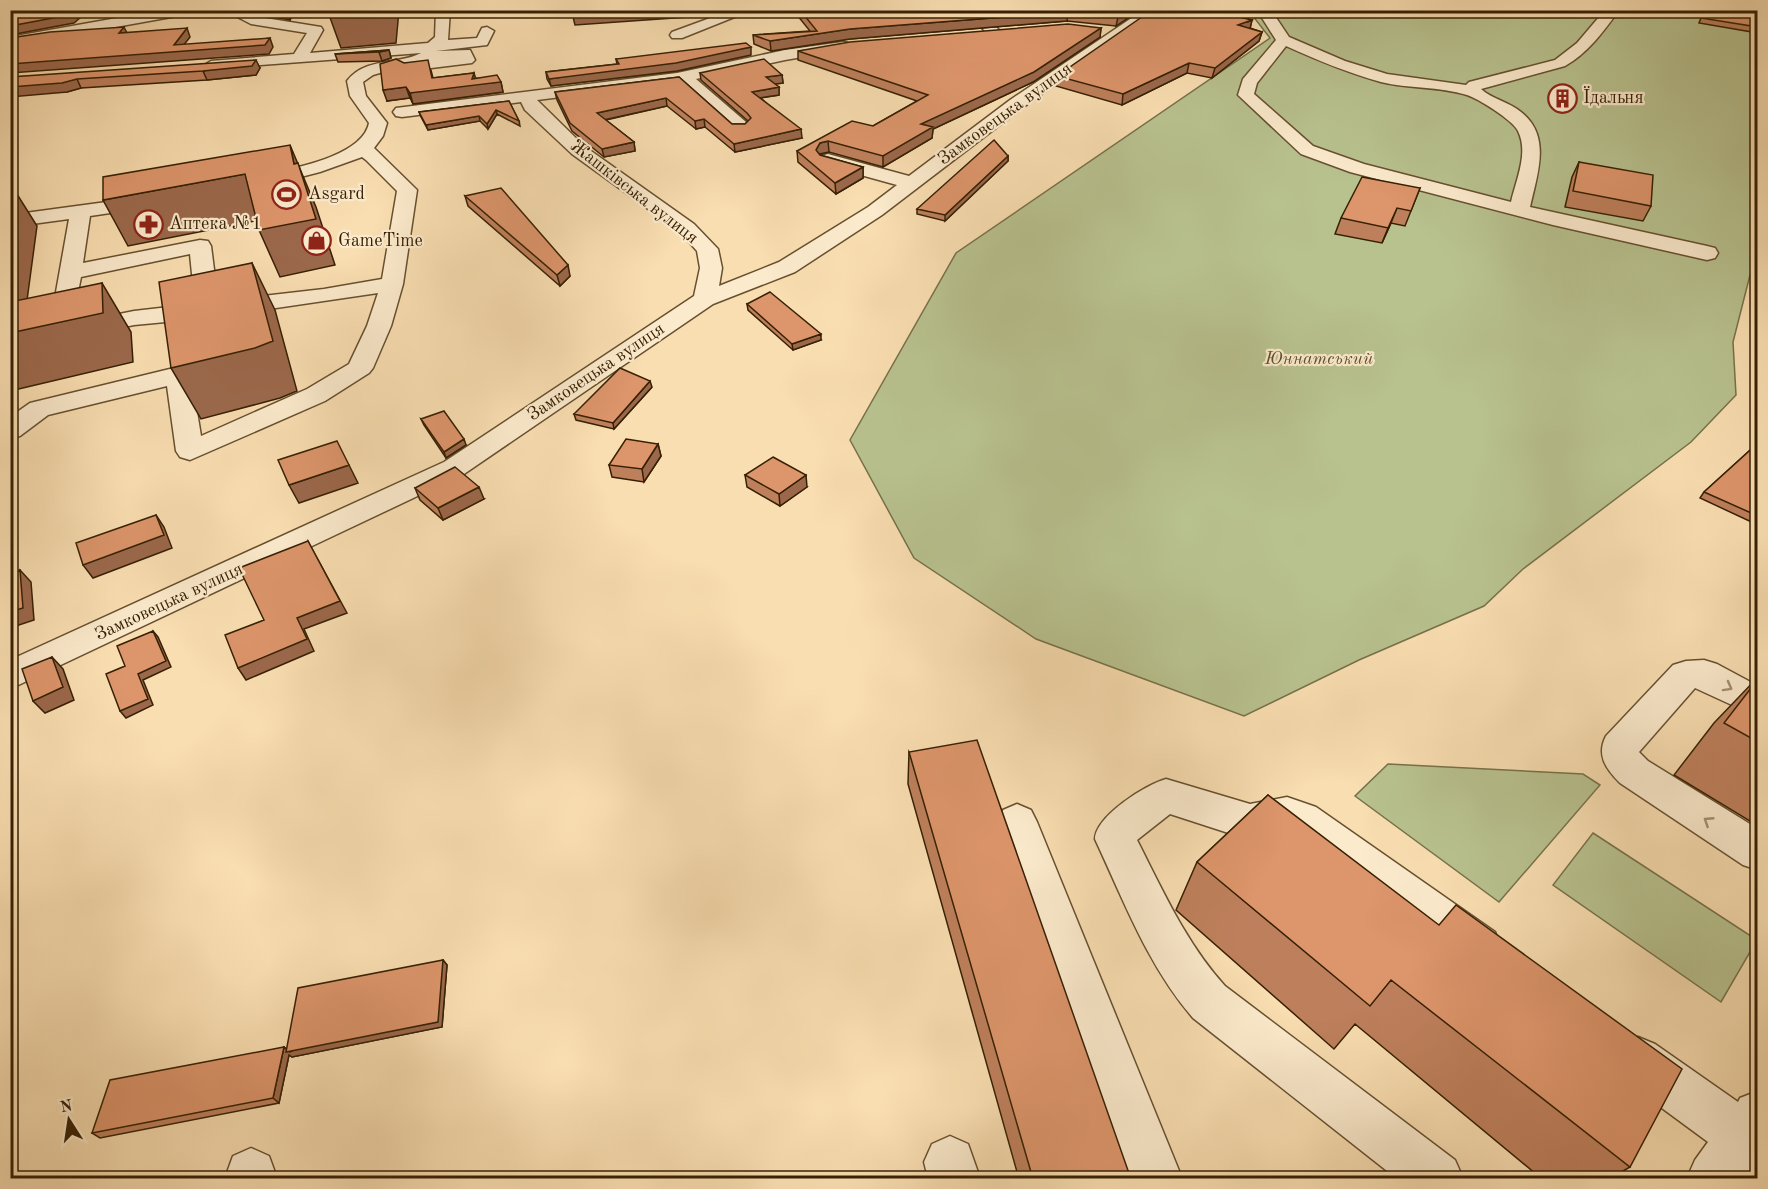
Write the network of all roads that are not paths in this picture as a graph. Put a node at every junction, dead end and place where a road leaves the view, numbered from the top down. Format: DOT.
graph roads {
  1 [pos="188,10"];
  2 [pos="230,10"];
  3 [pos="443,10"];
  4 [pos="746,10"];
  5 [pos="970,10"];
  6 [pos="1144,10"];
  7 [pos="1264,10"];
  8 [pos="1613,10"];
  9 [pos="487,31"];
  10 [pos="1015,31"];
  11 [pos="994,32"];
  12 [pos="972,34"];
  13 [pos="677,35"];
  14 [pos="382,40"];
  15 [pos="1284,40"];
  16 [pos="10,42"];
  17 [pos="861,44"];
  18 [pos="431,49"];
  19 [pos="305,59"];
  20 [pos="390,66"];
  21 [pos="197,67"];
  22 [pos="685,77"];
  23 [pos="1473,91"];
  24 [pos="528,98"];
  25 [pos="402,112"];
  26 [pos="740,126"];
  27 [pos="363,149"];
  28 [pos="828,160"];
  29 [pos="912,183"];
  30 [pos="239,186"];
  31 [pos="170,199"];
  32 [pos="1519,208"];
  33 [pos="81,211"];
  34 [pos="10,221"];
  35 [pos="1707,253"];
  36 [pos="69,273"];
  37 [pos="392,284"];
  38 [pos="705,299"];
  39 [pos="208,311"];
  40 [pos="63,332"];
  41 [pos="10,344"];
  42 [pos="10,430"];
  43 [pos="10,676"];
  44 [pos="1758,703"];
  45 [pos="1017,822"];
  46 [pos="1758,852"];
  47 [pos="1514,972"];
  48 [pos="1609,1040"];
  49 [pos="1751,1127"];
  50 [pos="1156,1179"];
  51 [pos="1437,1179"];
  52 [pos="1713,1179"];
  1 -- 16 [label="street"];
  2 -- 19 [label="street"];
  3 -- 18 [label="street"];
  4 -- 13 [label="street"];
  5 -- 11 [label="street"];
  6 -- 29 [label="street, Замковецька вулиця"];
  7 -- 15 [label="street"];
  8 -- 23 [label="street"];
  9 -- 18 [label="street"];
  10 -- 11 [label="street"];
  11 -- 12 [label="street"];
  14 -- 19 [label="street"];
  15 -- 23 [label="street"];
  15 -- 32 [label="street"];
  17 -- 22 [label="street"];
  18 -- 19 [label="street"];
  18 -- 20 [label="street"];
  18 -- 20 [label="street"];
  19 -- 21 [label="street"];
  20 -- 27 [label="street"];
  22 -- 24 [label="street"];
  22 -- 26 [label="street"];
  23 -- 32 [label="street"];
  24 -- 25 [label="street"];
  24 -- 38 [label="street, Жашківська вулиця"];
  27 -- 30 [label="street"];
  27 -- 37 [label="street"];
  28 -- 29 [label="street"];
  29 -- 38 [label="street, Замковецька вулиця"];
  31 -- 33 [label="street"];
  32 -- 35 [label="street"];
  33 -- 34 [label="street"];
  33 -- 36 [label="street"];
  36 -- 39 [label="street"];
  36 -- 40 [label="street"];
  37 -- 39 [label="street"];
  37 -- 42 [label="street"];
  38 -- 43 [label="street, Замковецька вулиця"];
  39 -- 40 [label="street"];
  40 -- 41 [label="street"];
  46 -- 44 [label="street, one-way"];
  45 -- 50 [label="street"];
  47 -- 51 [label="street"];
  48 -- 49 [label="street"];
  49 -- 52 [label="street"];
}
